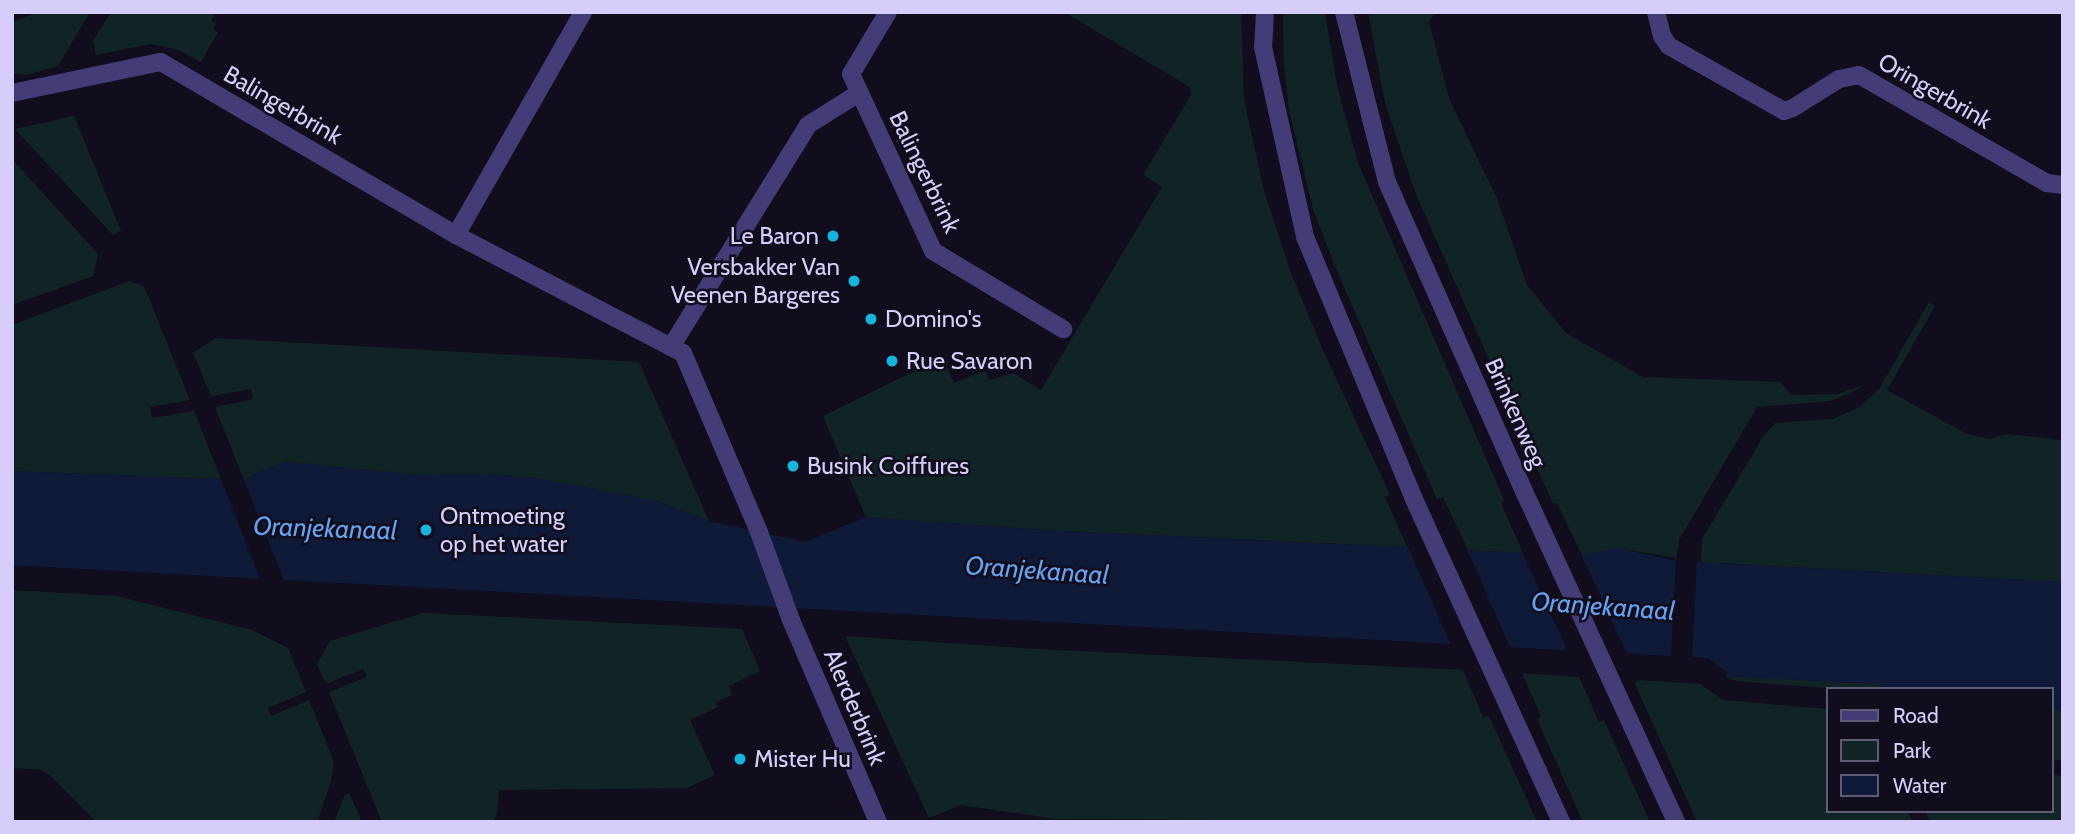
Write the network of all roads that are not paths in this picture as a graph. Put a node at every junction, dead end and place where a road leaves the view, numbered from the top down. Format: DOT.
graph roads {
  1 [pos="583,12"];
  2 [pos="888,12"];
  3 [pos="1265,12"];
  4 [pos="1344,12"];
  5 [pos="1656,12"];
  6 [pos="12,93"];
  7 [pos="859,93"];
  8 [pos="2063,185"];
  9 [pos="456,235"];
  10 [pos="1063,329"];
  11 [pos="671,347"];
  12 [pos="760,532"];
  13 [pos="878,822"];
  14 [pos="1562,822"];
  15 [pos="1676,822"];
  1 -- 9 [label="street"];
  2 -- 7 [label="street, Balingerbrink"];
  3 -- 14 [label="street"];
  4 -- 15 [label="street, Brinkenweg"];
  5 -- 8 [label="street, Oringerbrink"];
  6 -- 9 [label="street, Balingerbrink"];
  7 -- 10 [label="street, Balingerbrink"];
  7 -- 11 [label="street, Balingerbrink"];
  9 -- 11 [label="street, Balingerbrink"];
  11 -- 12 [label="street, Balingerbrink"];
  12 -- 13 [label="street, Alerderbrink"];
}
